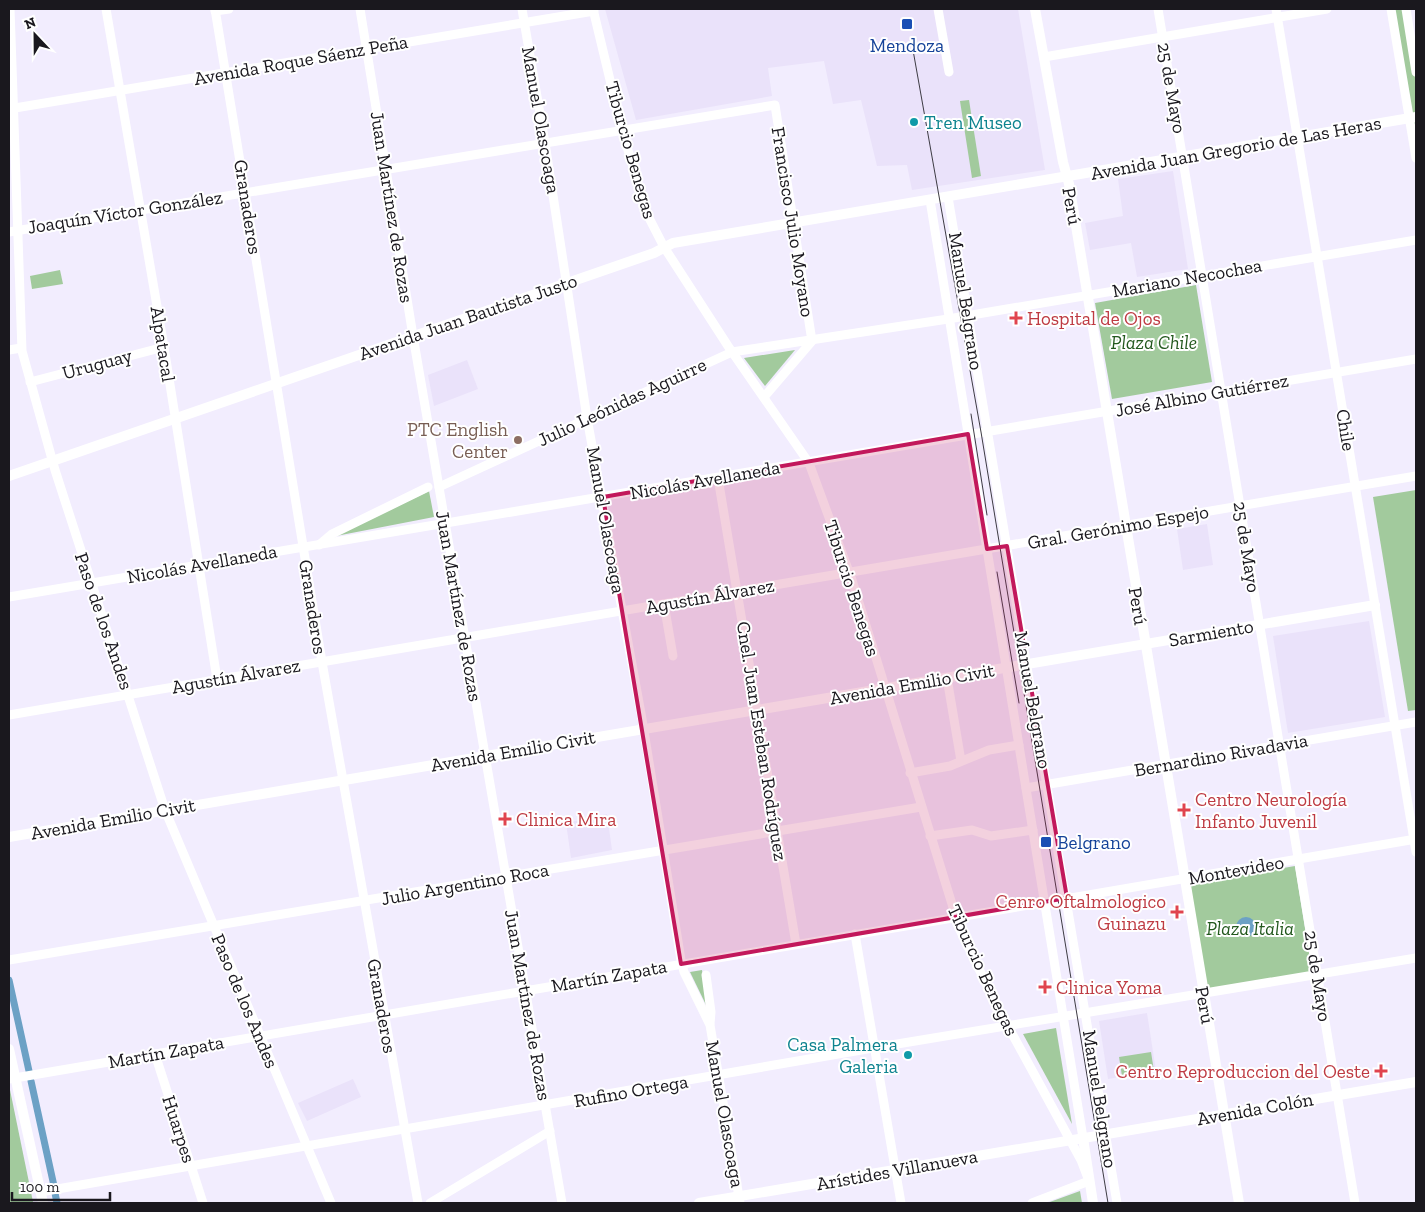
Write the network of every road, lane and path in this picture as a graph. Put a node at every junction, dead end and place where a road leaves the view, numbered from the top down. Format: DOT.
graph roads {
  1 [pos="10,9"];
  2 [pos="106,9"];
  3 [pos="229,9"];
  4 [pos="360,9"];
  5 [pos="522,9"];
  6 [pos="938,9"];
  7 [pos="1036,9"];
  8 [pos="1158,9"];
  9 [pos="1327,9"];
  10 [pos="1392,9"];
  11 [pos="1406,9"];
  12 [pos="215,10"];
  13 [pos="594,10"];
  14 [pos="1277,13"];
  15 [pos="524,23"];
  16 [pos="1163,36"];
  17 [pos="366,50"];
  18 [pos="1044,57"];
  19 [pos="949,72"];
  20 [pos="1416,72"];
  21 [pos="226,73"];
  22 [pos="120,91"];
  23 [pos="775,105"];
  24 [pos="11,109"];
  25 [pos="1413,118"];
  26 [pos="622,130"];
  27 [pos="1297,138"];
  28 [pos="546,143"];
  29 [pos="1184,157"];
  30 [pos="1416,158"];
  31 [pos="386,169"];
  32 [pos="1067,177"];
  33 [pos="246,192"];
  34 [pos="939,199"];
  35 [pos="141,210"];
  36 [pos="794,223"];
  37 [pos="13,231"];
  38 [pos="1416,240"];
  39 [pos="664,247"];
  40 [pos="1317,256"];
  41 [pos="1203,276"];
  42 [pos="567,283"];
  43 [pos="1086,295"];
  44 [pos="968,315"];
  45 [pos="958,317"];
  46 [pos="948,319"];
  47 [pos="413,336"];
  48 [pos="812,339"];
  49 [pos="164,347"];
  50 [pos="21,348"];
  51 [pos="9,350"];
  52 [pos="732,352"];
  53 [pos="1416,359"];
  54 [pos="1336,372"];
  55 [pos="30,382"];
  56 [pos="277,383"];
  57 [pos="1222,392"];
  58 [pos="764,397"];
  59 [pos="1106,411"];
  60 [pos="175,418"];
  61 [pos="587,418"];
  62 [pos="988,431"];
  63 [pos="968,434"];
  64 [pos="52,461"];
  65 [pos="809,463"];
  66 [pos="9,476"];
  67 [pos="1416,476"];
  68 [pos="718,478"];
  69 [pos="428,486"];
  70 [pos="439,487"];
  71 [pos="1356,487"];
  72 [pos="603,497"];
  73 [pos="1241,506"];
  74 [pos="445,524"];
  75 [pos="1125,526"];
  76 [pos="334,538"];
  77 [pos="1007,546"];
  78 [pos="996,547"];
  79 [pos="304,548"];
  80 [pos="986,549"];
  81 [pos="200,565"];
  82 [pos="849,572"];
  83 [pos="91,583"];
  84 [pos="737,591"];
  85 [pos="9,597"];
  86 [pos="664,604"];
  87 [pos="1375,605"];
  88 [pos="623,611"];
  89 [pos="1260,624"];
  90 [pos="465,638"];
  91 [pos="1145,644"];
  92 [pos="673,656"];
  93 [pos="322,662"];
  94 [pos="1027,664"];
  95 [pos="1011,667"];
  96 [pos="947,678"];
  97 [pos="217,679"];
  98 [pos="884,688"];
  99 [pos="129,694"];
  100 [pos="757,710"];
  101 [pos="9,715"];
  102 [pos="1416,722"];
  103 [pos="1395,726"];
  104 [pos="644,729"];
  105 [pos="1019,745"];
  106 [pos="1280,745"];
  107 [pos="485,756"];
  108 [pos="961,761"];
  109 [pos="1165,764"];
  110 [pos="910,773"];
  111 [pos="345,780"];
  112 [pos="1048,784"];
  113 [pos="1026,788"];
  114 [pos="921,807"];
  115 [pos="165,810"];
  116 [pos="1033,830"];
  117 [pos="777,831"];
  118 [pos="930,836"];
  119 [pos="9,837"];
  120 [pos="1415,839"];
  121 [pos="663,850"];
  122 [pos="1416,852"];
  123 [pos="1299,859"];
  124 [pos="505,877"];
  125 [pos="1184,878"];
  126 [pos="1067,898"];
  127 [pos="1056,900"];
  128 [pos="364,901"];
  129 [pos="1044,902"];
  130 [pos="955,917"];
  131 [pos="213,925"];
  132 [pos="855,934"];
  133 [pos="796,944"];
  134 [pos="1416,958"];
  135 [pos="9,960"];
  136 [pos="681,964"];
  137 [pos="1318,974"];
  138 [pos="706,975"];
  139 [pos="525,991"];
  140 [pos="1204,994"];
  141 [pos="1086,1014"];
  142 [pos="384,1015"];
  143 [pos="1063,1017"];
  144 [pos="710,1025"];
  145 [pos="1007,1026"];
  146 [pos="260,1036"];
  147 [pos="873,1048"];
  148 [pos="9,1049"];
  149 [pos="155,1054"];
  150 [pos="718,1076"];
  151 [pos="12,1080"];
  152 [pos="1416,1082"];
  153 [pos="1337,1095"];
  154 [pos="546,1105"];
  155 [pos="1224,1115"];
  156 [pos="405,1129"];
  157 [pos="550,1130"];
  158 [pos="1105,1135"];
  159 [pos="1094,1136"];
  160 [pos="1082,1138"];
  161 [pos="1069,1141"];
  162 [pos="308,1146"];
  163 [pos="191,1166"];
  164 [pos="894,1170"];
  165 [pos="1089,1181"];
  166 [pos="40,1192"];
  167 [pos="740,1200"];
  168 [pos="43,1203"];
  169 [pos="203,1203"];
  170 [pos="331,1203"];
  171 [pos="418,1203"];
  172 [pos="430,1203"];
  173 [pos="562,1203"];
  174 [pos="699,1203"];
  175 [pos="901,1203"];
  176 [pos="1032,1203"];
  177 [pos="1093,1203"];
  178 [pos="1117,1203"];
  179 [pos="1239,1203"];
  180 [pos="1355,1203"];
  1 -- 24 [label="street, Paso de los Andes"];
  2 -- 22 [label="street, Alpatacal"];
  3 -- 12 [label="street"];
  4 -- 17 [label="street, Juan Martínez de Rozas"];
  5 -- 15 [label="street, Manuel Olascoaga"];
  6 -- 19 [label="street"];
  7 -- 18 [label="main road, Perú"];
  8 -- 16 [label="street, 25 de Mayo"];
  9 -- 14 [label="street"];
  10 -- 25 [label="street"];
  11 -- 20 [label="street"];
  12 -- 21 [label="street, Granaderos"];
  13 -- 15 [label="street, Avenida Roque Sáenz Peña"];
  13 -- 26 [label="street, Tiburcio Benegas"];
  14 -- 16 [label="street"];
  14 -- 27 [label="street, Chile"];
  15 -- 17 [label="street, Avenida Roque Sáenz Peña"];
  15 -- 28 [label="street, Manuel Olascoaga"];
  16 -- 18 [label="street"];
  16 -- 29 [label="street, 25 de Mayo"];
  17 -- 21 [label="street, Avenida Roque Sáenz Peña"];
  17 -- 31 [label="street, Juan Martínez de Rozas"];
  18 -- 32 [label="main road, Perú"];
  21 -- 22 [label="street, Avenida Roque Sáenz Peña"];
  21 -- 33 [label="street, Granaderos"];
  22 -- 24 [label="street, Avenida Roque Sáenz Peña"];
  22 -- 35 [label="street, Alpatacal"];
  23 -- 26 [label="street, Joaquín Víctor González"];
  23 -- 36 [label="street, Francisco Julio Moyano"];
  24 -- 37 [label="street, Paso de los Andes"];
  25 -- 27 [label="main road, Avenida Juan Gregorio de Las Heras"];
  25 -- 30 [label="street"];
  26 -- 28 [label="street, Joaquín Víctor González"];
  26 -- 39 [label="street, Tiburcio Benegas"];
  27 -- 29 [label="main road, Avenida Juan Gregorio de Las Heras"];
  27 -- 40 [label="street, Chile"];
  28 -- 31 [label="street, Joaquín Víctor González"];
  28 -- 42 [label="street, Manuel Olascoaga"];
  29 -- 32 [label="main road, Avenida Juan Gregorio de Las Heras"];
  29 -- 41 [label="street, 25 de Mayo"];
  31 -- 33 [label="street, Joaquín Víctor González"];
  31 -- 47 [label="street, Juan Martínez de Rozas"];
  32 -- 34 [label="main road, Avenida Juan Gregorio de Las Heras"];
  32 -- 43 [label="main road, Perú"];
  33 -- 35 [label="street, Joaquín Víctor González"];
  33 -- 56 [label="street, Granaderos"];
  34 -- 36 [label="main road, Avenida Juan Bautista Justo"];
  34 -- 44 [label="street, Manuel Belgrano"];
  34 -- 46 [label="street, Manuel Belgrano"];
  35 -- 37 [label="street, Joaquín Víctor González"];
  35 -- 49 [label="street, Alpatacal"];
  36 -- 39 [label="main road, Avenida Juan Bautista Justo"];
  36 -- 48 [label="street, Francisco Julio Moyano"];
  37 -- 50 [label="street, Paso de los Andes"];
  38 -- 40 [label="street, Mariano Necochea"];
  39 -- 42 [label="main road, Avenida Juan Bautista Justo"];
  39 -- 52 [label="street, Tiburcio Benegas"];
  40 -- 41 [label="street, Mariano Necochea"];
  40 -- 54 [label="street, Chile"];
  41 -- 43 [label="street, Mariano Necochea"];
  41 -- 57 [label="street, 25 de Mayo"];
  42 -- 47 [label="main road, Avenida Juan Bautista Justo"];
  42 -- 61 [label="street, Manuel Olascoaga"];
  43 -- 44 [label="street, Mariano Necochea"];
  43 -- 59 [label="main road, Perú"];
  44 -- 45 [label="street, Mariano Necochea"];
  44 -- 62 [label="street, Manuel Belgrano"];
  45 -- 46 [label="street, Julio Leónidas Aguirre"];
  46 -- 48 [label="street, Julio Leónidas Aguirre"];
  46 -- 63 [label="street, Manuel Belgrano"];
  47 -- 56 [label="main road, Avenida Juan Bautista Justo"];
  47 -- 70 [label="street, Juan Martínez de Rozas"];
  48 -- 52 [label="street, Julio Leónidas Aguirre"];
  48 -- 58 [label="street"];
  49 -- 55 [label="street, Uruguay"];
  49 -- 60 [label="street, Alpatacal"];
  50 -- 51 [label="street"];
  50 -- 55 [label="street, Paso de los Andes"];
  52 -- 58 [label="street, Tiburcio Benegas"];
  52 -- 61 [label="street, Julio Leónidas Aguirre"];
  53 -- 54 [label="street, José Albino Gutiérrez"];
  54 -- 57 [label="street, José Albino Gutiérrez"];
  54 -- 71 [label="street, Chile"];
  55 -- 64 [label="street, Paso de los Andes"];
  56 -- 60 [label="main road, Avenida Juan Bautista Justo"];
  56 -- 79 [label="street, Granaderos"];
  57 -- 59 [label="street, José Albino Gutiérrez"];
  57 -- 73 [label="street, 25 de Mayo"];
  58 -- 65 [label="street, Tiburcio Benegas"];
  59 -- 62 [label="street, José Albino Gutiérrez"];
  59 -- 75 [label="main road, Perú"];
  60 -- 64 [label="main road, Avenida Juan Bautista Justo"];
  60 -- 81 [label="street, Alpatacal"];
  61 -- 70 [label="street, Julio Leónidas Aguirre"];
  61 -- 72 [label="street, Manuel Olascoaga"];
  62 -- 63 [label="street, Nicolás Avellaneda"];
  62 -- 77 [label="street, Manuel Belgrano"];
  63 -- 65 [label="street, Nicolás Avellaneda"];
  63 -- 80 [label="street, Manuel Belgrano"];
  64 -- 66 [label="main road, Avenida Juan Bautista Justo"];
  64 -- 83 [label="street, Paso de los Andes"];
  65 -- 68 [label="street, Nicolás Avellaneda"];
  65 -- 82 [label="street, Tiburcio Benegas"];
  67 -- 71 [label="street, Gral. Gerónimo Espejo"];
  68 -- 72 [label="street, Nicolás Avellaneda"];
  68 -- 84 [label="street, Cnel. Juan Esteban Rodríguez"];
  69 -- 76 [label="street"];
  70 -- 74 [label="street, Juan Martínez de Rozas"];
  71 -- 73 [label="street, Gral. Gerónimo Espejo"];
  71 -- 87 [label="street, Chile"];
  72 -- 74 [label="street, Nicolás Avellaneda"];
  72 -- 88 [label="street, Manuel Olascoaga"];
  73 -- 75 [label="street, Gral. Gerónimo Espejo"];
  73 -- 89 [label="street, 25 de Mayo"];
  74 -- 76 [label="street, Nicolás Avellaneda"];
  74 -- 90 [label="street, Juan Martínez de Rozas"];
  75 -- 77 [label="street, Gral. Gerónimo Espejo"];
  75 -- 91 [label="main road, Perú"];
  76 -- 79 [label="street, Nicolás Avellaneda"];
  77 -- 78 [label="street, Gral. Gerónimo Espejo"];
  77 -- 94 [label="street, Manuel Belgrano"];
  78 -- 80 [label="street, Agustín Álvarez"];
  79 -- 81 [label="street, Nicolás Avellaneda"];
  79 -- 93 [label="street, Granaderos"];
  80 -- 82 [label="street, Agustín Álvarez"];
  80 -- 95 [label="street, Manuel Belgrano"];
  81 -- 83 [label="street, Nicolás Avellaneda"];
  81 -- 97 [label="street, Alpatacal"];
  82 -- 84 [label="street, Agustín Álvarez"];
  82 -- 98 [label="street, Tiburcio Benegas"];
  83 -- 85 [label="street, Nicolás Avellaneda"];
  83 -- 99 [label="street, Paso de los Andes"];
  84 -- 86 [label="street, Agustín Álvarez"];
  84 -- 100 [label="street, Cnel. Juan Esteban Rodríguez"];
  86 -- 88 [label="street, Agustín Álvarez"];
  86 -- 92 [label="street"];
  87 -- 89 [label="main road, Sarmiento"];
  87 -- 103 [label="street, Chile"];
  88 -- 90 [label="street, Agustín Álvarez"];
  88 -- 104 [label="street, Manuel Olascoaga"];
  89 -- 91 [label="main road, Sarmiento"];
  89 -- 106 [label="street, 25 de Mayo"];
  90 -- 93 [label="street, Agustín Álvarez"];
  90 -- 107 [label="street, Juan Martínez de Rozas"];
  91 -- 94 [label="main road, Sarmiento"];
  91 -- 109 [label="main road, Perú"];
  93 -- 97 [label="street, Agustín Álvarez"];
  93 -- 111 [label="street, Granaderos"];
  94 -- 95 [label="main road, Sarmiento"];
  94 -- 112 [label="street, Manuel Belgrano"];
  95 -- 96 [label="main road, Avenida Emilio Civit"];
  95 -- 105 [label="street, Manuel Belgrano"];
  96 -- 98 [label="main road, Avenida Emilio Civit"];
  96 -- 108 [label="street"];
  97 -- 99 [label="street, Agustín Álvarez"];
  98 -- 100 [label="main road, Avenida Emilio Civit"];
  98 -- 110 [label="street, Tiburcio Benegas"];
  99 -- 101 [label="street, Agustín Álvarez"];
  99 -- 115 [label="street, Paso de los Andes"];
  100 -- 104 [label="main road, Avenida Emilio Civit"];
  100 -- 117 [label="street, Cnel. Juan Esteban Rodríguez"];
  102 -- 103 [label="street, Bernardino Rivadavia"];
  103 -- 106 [label="street, Bernardino Rivadavia"];
  103 -- 120 [label="street, Chile"];
  104 -- 107 [label="main road, Avenida Emilio Civit"];
  104 -- 121 [label="street, Manuel Olascoaga"];
  105 -- 108 [label="street"];
  105 -- 113 [label="street, Manuel Belgrano"];
  106 -- 109 [label="street, Bernardino Rivadavia"];
  106 -- 123 [label="street, 25 de Mayo"];
  107 -- 111 [label="main road, Avenida Emilio Civit"];
  107 -- 124 [label="street, Juan Martínez de Rozas"];
  108 -- 110 [label="street"];
  109 -- 112 [label="street, Bernardino Rivadavia"];
  109 -- 125 [label="main road, Perú"];
  110 -- 114 [label="street, Tiburcio Benegas"];
  111 -- 115 [label="main road, Avenida Emilio Civit"];
  111 -- 128 [label="street, Granaderos"];
  112 -- 113 [label="street, Bernardino Rivadavia"];
  112 -- 126 [label="street, Manuel Belgrano"];
  113 -- 116 [label="street, Manuel Belgrano"];
  114 -- 117 [label="street, Julio Argentino Roca"];
  114 -- 118 [label="street, Tiburcio Benegas"];
  115 -- 119 [label="main road, Avenida Emilio Civit"];
  115 -- 131 [label="street, Paso de los Andes"];
  116 -- 118 [label="street"];
  116 -- 129 [label="street, Manuel Belgrano"];
  117 -- 121 [label="street, Julio Argentino Roca"];
  117 -- 133 [label="street, Cnel. Juan Esteban Rodríguez"];
  118 -- 130 [label="street, Tiburcio Benegas"];
  120 -- 122 [label="street, Chile"];
  120 -- 123 [label="street, Montevideo"];
  121 -- 124 [label="street, Julio Argentino Roca"];
  121 -- 136 [label="street, Manuel Olascoaga"];
  123 -- 125 [label="street, Montevideo"];
  123 -- 137 [label="street, 25 de Mayo"];
  124 -- 128 [label="street, Julio Argentino Roca"];
  124 -- 139 [label="street, Juan Martínez de Rozas"];
  125 -- 126 [label="street, Montevideo"];
  125 -- 140 [label="main road, Perú"];
  126 -- 127 [label="street, Montevideo"];
  126 -- 141 [label="street, Manuel Belgrano"];
  127 -- 129 [label="street, Martín Zapata"];
  128 -- 131 [label="street, Julio Argentino Roca"];
  128 -- 142 [label="street, Granaderos"];
  129 -- 130 [label="street, Martín Zapata"];
  129 -- 143 [label="street, Manuel Belgrano"];
  130 -- 132 [label="street, Martín Zapata"];
  130 -- 145 [label="street, Tiburcio Benegas"];
  131 -- 135 [label="street, Julio Argentino Roca"];
  131 -- 146 [label="street, Paso de los Andes"];
  132 -- 133 [label="street, Martín Zapata"];
  132 -- 147 [label="street"];
  133 -- 136 [label="street, Martín Zapata"];
  134 -- 137 [label="street, Rufino Ortega"];
  136 -- 139 [label="street, Martín Zapata"];
  136 -- 144 [label="street, Manuel Olascoaga"];
  137 -- 140 [label="street, Rufino Ortega"];
  137 -- 153 [label="street, 25 de Mayo"];
  138 -- 144 [label="street, Manuel Olascoaga"];
  139 -- 142 [label="street, Martín Zapata"];
  139 -- 154 [label="street, Juan Martínez de Rozas"];
  140 -- 141 [label="street, Rufino Ortega"];
  140 -- 155 [label="main road, Perú"];
  141 -- 143 [label="street, Rufino Ortega"];
  141 -- 158 [label="street, Manuel Belgrano"];
  142 -- 146 [label="street, Martín Zapata"];
  142 -- 156 [label="street, Granaderos"];
  143 -- 145 [label="street, Rufino Ortega"];
  143 -- 160 [label="street, Manuel Belgrano"];
  144 -- 150 [label="street, Manuel Olascoaga"];
  145 -- 147 [label="street, Rufino Ortega"];
  145 -- 161 [label="street, Tiburcio Benegas"];
  146 -- 149 [label="street, Martín Zapata"];
  146 -- 162 [label="street, Paso de los Andes"];
  147 -- 150 [label="street, Rufino Ortega"];
  147 -- 164 [label="street"];
  148 -- 151 [label="main road"];
  149 -- 151 [label="street, Martín Zapata"];
  149 -- 163 [label="street, Huarpes"];
  150 -- 154 [label="street, Rufino Ortega"];
  150 -- 167 [label="street, Manuel Olascoaga"];
  151 -- 166 [label="main road"];
  152 -- 153 [label="main road, Avenida Colón"];
  153 -- 155 [label="main road, Avenida Colón"];
  153 -- 180 [label="street, 25 de Mayo"];
  154 -- 156 [label="street, Rufino Ortega"];
  154 -- 157 [label="street, Juan Martínez de Rozas"];
  155 -- 158 [label="main road, Avenida Colón"];
  155 -- 179 [label="main road, Perú"];
  156 -- 162 [label="street, Rufino Ortega"];
  156 -- 171 [label="street, Granaderos"];
  157 -- 172 [label="street"];
  157 -- 173 [label="street, Juan Martínez de Rozas"];
  158 -- 159 [label="main road, Avenida Colón"];
  158 -- 178 [label="street, Manuel Belgrano"];
  159 -- 160 [label="main road, Arístides Villanueva"];
  160 -- 161 [label="main road, Arístides Villanueva"];
  160 -- 165 [label="main road, Manuel Belgrano"];
  161 -- 164 [label="main road, Arístides Villanueva"];
  161 -- 165 [label="street, Tiburcio Benegas"];
  162 -- 163 [label="street, Rufino Ortega"];
  162 -- 170 [label="street, Paso de los Andes"];
  163 -- 166 [label="street, Rufino Ortega"];
  163 -- 169 [label="street, Huarpes"];
  164 -- 167 [label="main road, Arístides Villanueva"];
  164 -- 175 [label="street"];
  165 -- 176 [label="street"];
  165 -- 177 [label="main road, Manuel Belgrano"];
  166 -- 168 [label="main road"];
  167 -- 174 [label="main road, Arístides Villanueva"];
}
